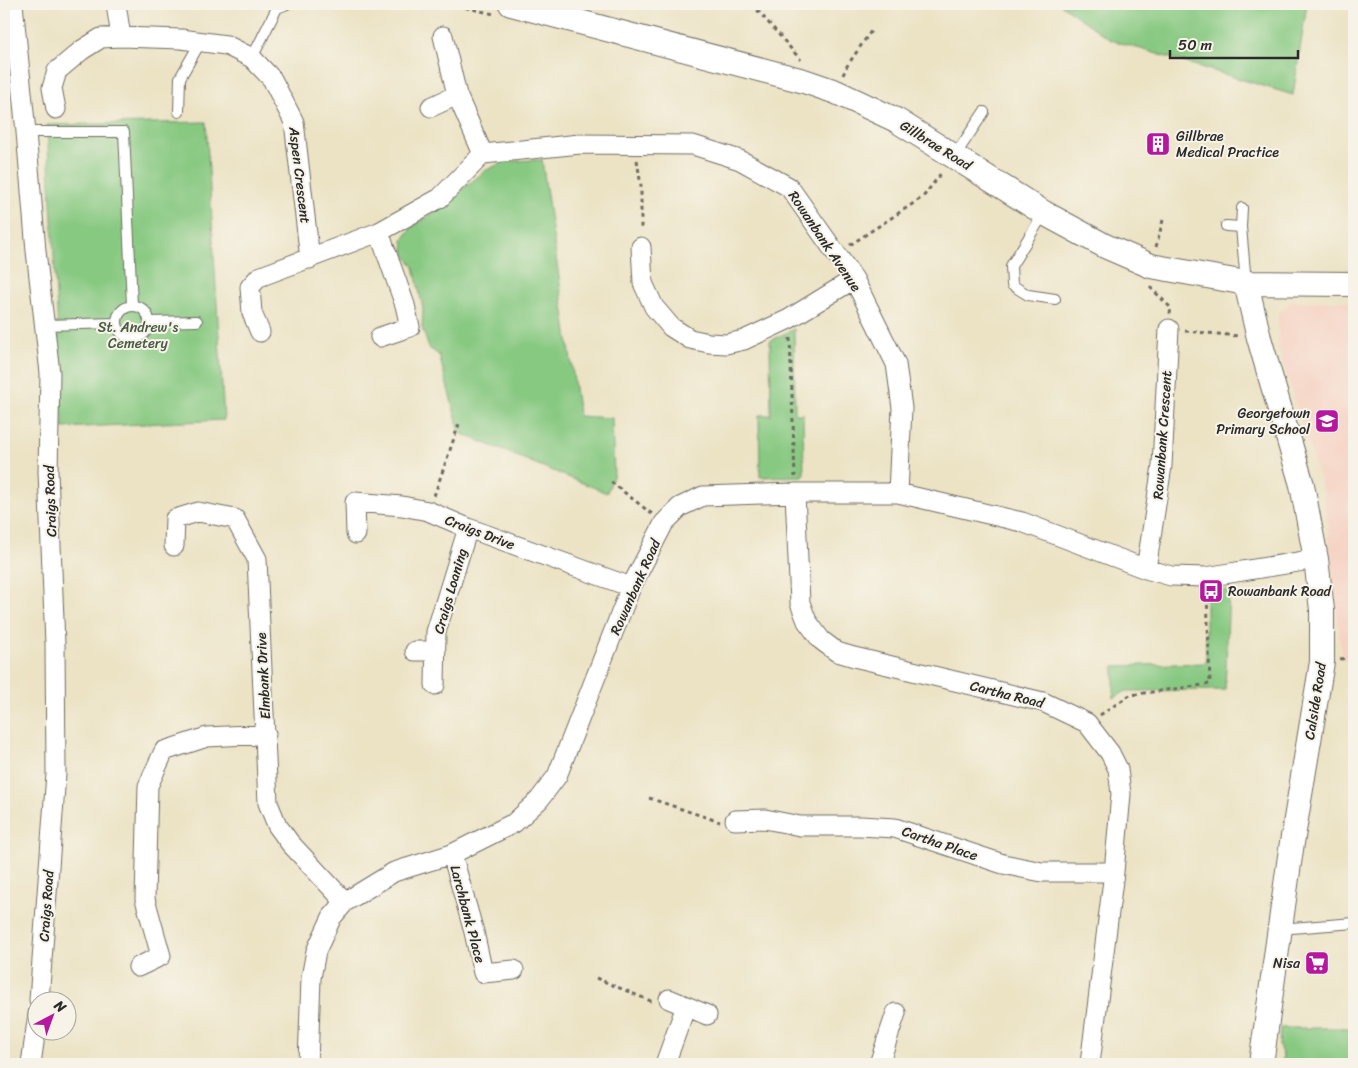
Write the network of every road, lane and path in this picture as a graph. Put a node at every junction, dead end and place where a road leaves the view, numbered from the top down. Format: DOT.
graph roads {
  1 [pos="13,4"];
  2 [pos="116,4"];
  3 [pos="288,4"];
  4 [pos="450,4"];
  5 [pos="752,4"];
  6 [pos="795,4"];
  7 [pos="813,4"];
  8 [pos="505,10"];
  9 [pos="871,31"];
  10 [pos="442,36"];
  11 [pos="121,37"];
  12 [pos="201,42"];
  13 [pos="252,58"];
  14 [pos="804,81"];
  15 [pos="836,92"];
  16 [pos="457,95"];
  17 [pos="432,107"];
  18 [pos="56,109"];
  19 [pos="179,112"];
  20 [pos="984,112"];
  21 [pos="26,132"];
  22 [pos="634,144"];
  23 [pos="483,154"];
  24 [pos="954,157"];
  25 [pos="1242,208"];
  26 [pos="1044,213"];
  27 [pos="1163,220"];
  28 [pos="1226,226"];
  29 [pos="1241,227"];
  30 [pos="379,232"];
  31 [pos="642,246"];
  32 [pos="837,253"];
  33 [pos="310,259"];
  34 [pos="1151,266"];
  35 [pos="854,279"];
  36 [pos="1246,283"];
  37 [pos="1354,284"];
  38 [pos="1055,298"];
  39 [pos="132,305"];
  40 [pos="789,319"];
  41 [pos="197,321"];
  42 [pos="150,322"];
  43 [pos="116,323"];
  44 [pos="45,325"];
  45 [pos="1169,329"];
  46 [pos="260,332"];
  47 [pos="380,337"];
  48 [pos="1259,338"];
  49 [pos="460,420"];
  50 [pos="611,482"];
  51 [pos="795,492"];
  52 [pos="898,492"];
  53 [pos="428,511"];
  54 [pos="664,524"];
  55 [pos="468,528"];
  56 [pos="356,534"];
  57 [pos="174,546"];
  58 [pos="1316,559"];
  59 [pos="1146,569"];
  60 [pos="1206,577"];
  61 [pos="631,587"];
  62 [pos="415,651"];
  63 [pos="436,652"];
  64 [pos="435,685"];
  65 [pos="1087,723"];
  66 [pos="266,734"];
  67 [pos="650,798"];
  68 [pos="735,820"];
  69 [pos="452,854"];
  70 [pos="1114,872"];
  71 [pos="345,902"];
  72 [pos="1354,923"];
  73 [pos="1279,929"];
  74 [pos="138,967"];
  75 [pos="514,970"];
  76 [pos="596,978"];
  77 [pos="40,990"];
  78 [pos="669,999"];
  79 [pos="686,1006"];
  80 [pos="896,1013"];
  81 [pos="707,1015"];
  82 [pos="34,1040"];
  83 [pos="31,1064"];
  84 [pos="308,1064"];
  85 [pos="665,1064"];
  86 [pos="879,1064"];
  87 [pos="1090,1064"];
  88 [pos="1261,1064"];
  1 -- 21 [label="street, Craigs Road"];
  2 -- 11 [label="street"];
  3 -- 13 [label="lane"];
  4 -- 8 [label="path"];
  5 -- 14 [label="path"];
  6 -- 7 [label="path"];
  8 -- 14 [label="street, Gillbrae Road"];
  9 -- 15 [label="path"];
  10 -- 16 [label="street"];
  11 -- 12 [label="street, Aspen Crescent"];
  11 -- 18 [label="street, Aspen Crescent"];
  12 -- 13 [label="street, Aspen Crescent"];
  12 -- 19 [label="lane"];
  13 -- 33 [label="street, Aspen Crescent"];
  14 -- 15 [label="street, Gillbrae Road"];
  15 -- 24 [label="street, Gillbrae Road"];
  16 -- 17 [label="street"];
  16 -- 23 [label="street"];
  20 -- 24 [label="lane"];
  21 -- 39 [label="lane"];
  21 -- 44 [label="street, Craigs Road"];
  22 -- 23 [label="street, Rowanbank Avenue"];
  22 -- 31 [label="path"];
  22 -- 32 [label="street, Rowanbank Avenue"];
  23 -- 30 [label="street"];
  24 -- 26 [label="street, Gillbrae Road"];
  24 -- 32 [label="path"];
  25 -- 29 [label="lane"];
  26 -- 34 [label="street, Gillbrae Road"];
  26 -- 38 [label="lane"];
  27 -- 34 [label="path"];
  28 -- 29 [label="lane"];
  29 -- 36 [label="lane"];
  30 -- 33 [label="street"];
  30 -- 47 [label="street"];
  31 -- 40 [label="street"];
  32 -- 35 [label="street, Rowanbank Avenue"];
  33 -- 46 [label="street"];
  34 -- 36 [label="street, Gillbrae Road"];
  34 -- 45 [label="path"];
  35 -- 40 [label="street"];
  35 -- 52 [label="street, Rowanbank Avenue"];
  36 -- 37 [label="street, Gillbrae Road"];
  36 -- 48 [label="street, Calside Road"];
  39 -- 42 [label="lane"];
  39 -- 43 [label="lane"];
  40 -- 51 [label="path"];
  41 -- 42 [label="lane"];
  42 -- 43 [label="lane"];
  43 -- 44 [label="lane"];
  44 -- 77 [label="street, Craigs Road"];
  45 -- 48 [label="path"];
  45 -- 59 [label="street, Rowanbank Crescent"];
  48 -- 58 [label="street, Calside Road"];
  49 -- 53 [label="path"];
  50 -- 54 [label="path"];
  51 -- 52 [label="street, Rowanbank Road"];
  51 -- 54 [label="street, Rowanbank Road"];
  51 -- 65 [label="street, Cartha Road"];
  52 -- 59 [label="street, Rowanbank Road"];
  53 -- 55 [label="street, Craigs Drive"];
  53 -- 56 [label="street, Craigs Drive"];
  54 -- 61 [label="street, Rowanbank Road"];
  55 -- 61 [label="street, Craigs Drive"];
  55 -- 63 [label="street, Craigs Loaning"];
  57 -- 66 [label="street, Elmbank Drive"];
  58 -- 60 [label="street, Rowanbank Road"];
  58 -- 73 [label="street, Calside Road"];
  59 -- 60 [label="street, Rowanbank Road"];
  60 -- 65 [label="path"];
  61 -- 69 [label="street, Rowanbank Road"];
  62 -- 63 [label="street"];
  63 -- 64 [label="street, Craigs Loaning"];
  65 -- 70 [label="street, Cartha Road"];
  66 -- 71 [label="street, Elmbank Drive"];
  66 -- 74 [label="street"];
  67 -- 68 [label="path"];
  68 -- 70 [label="street, Cartha Place"];
  69 -- 71 [label="street, Rowanbank Road"];
  69 -- 75 [label="street, Larchbank Place"];
  70 -- 87 [label="street, Cartha Road"];
  71 -- 84 [label="street, Rowanbank Road"];
  72 -- 73 [label="lane"];
  73 -- 88 [label="street, Calside Road"];
  76 -- 78 [label="path"];
  78 -- 79 [label="street"];
  79 -- 81 [label="street"];
  79 -- 85 [label="street"];
  80 -- 86 [label="street"];
  82 -- 83 [label="street"];
}
